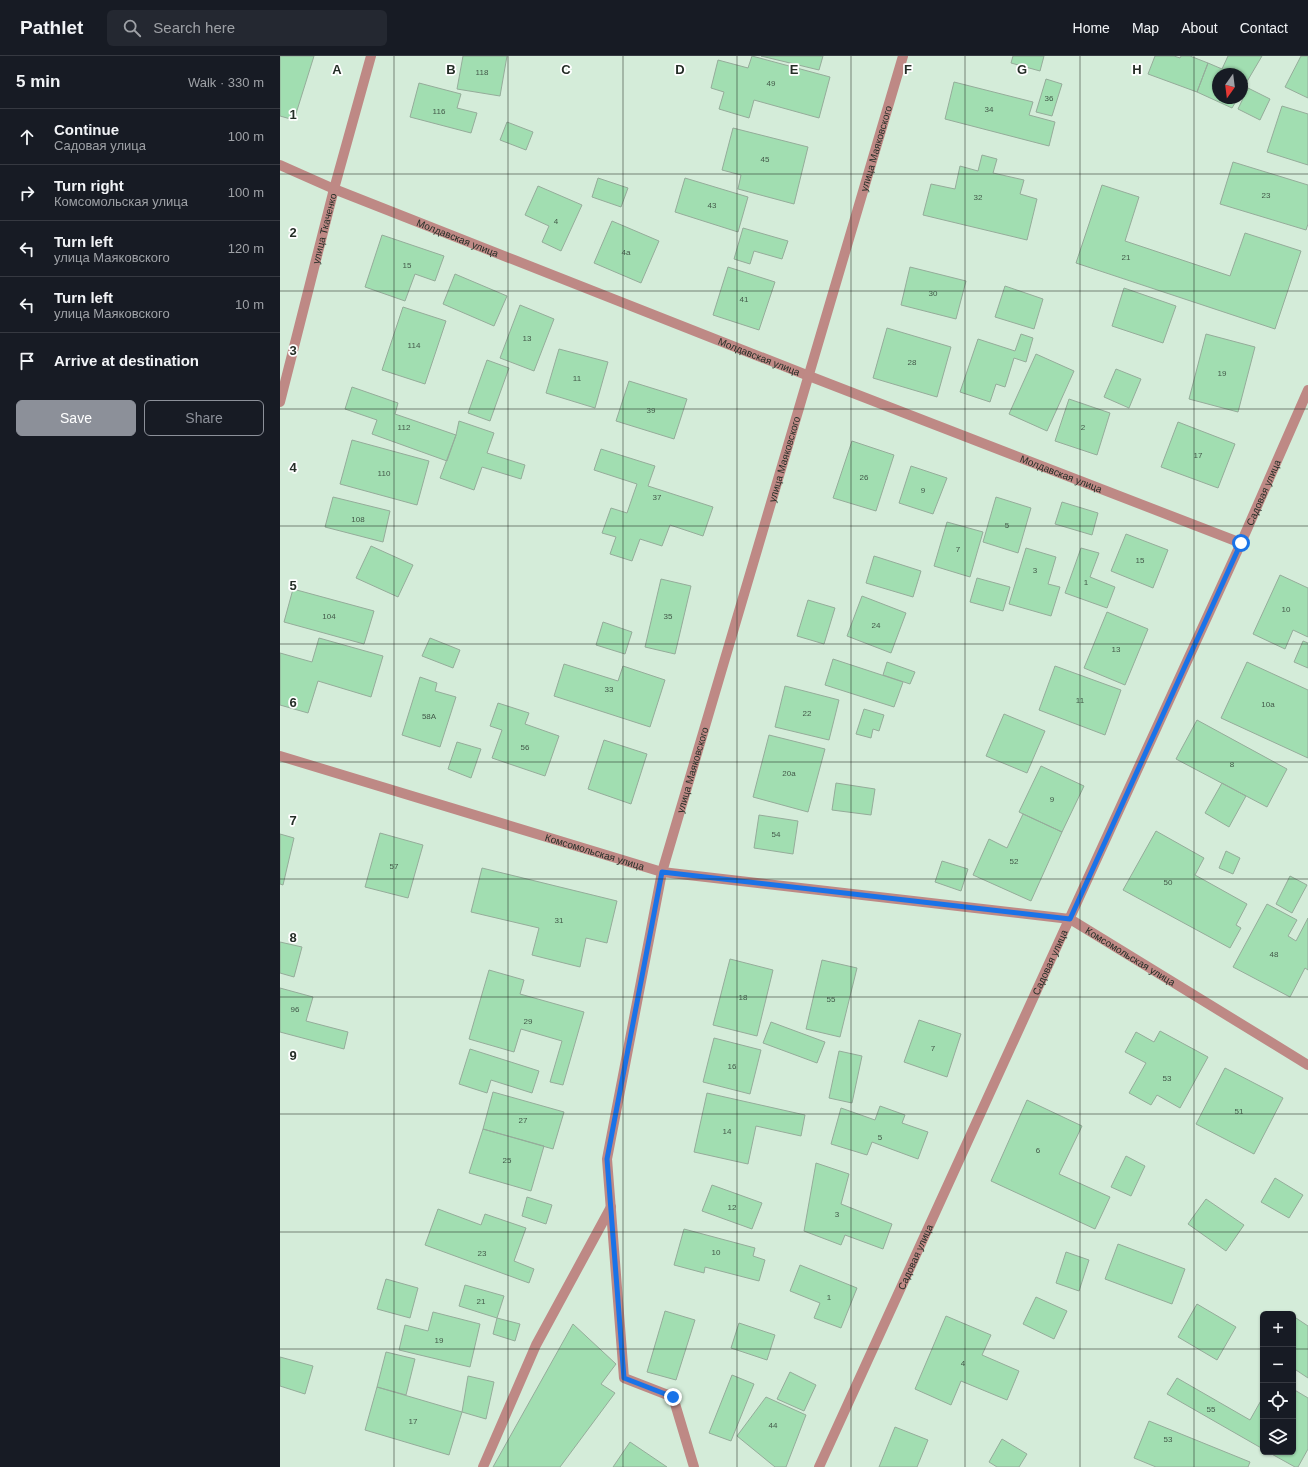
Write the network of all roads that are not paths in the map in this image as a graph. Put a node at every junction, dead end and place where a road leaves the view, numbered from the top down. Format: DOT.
graph roads {
  1 [pos="371,56"];
  2 [pos="903,56"];
  3 [pos="280,165"];
  4 [pos="334,189"];
  5 [pos="809,376"];
  6 [pos="1308,390"];
  7 [pos="280,402"];
  8 [pos="1241,543"];
  9 [pos="280,756"];
  10 [pos="662,872"];
  11 [pos="1070,919"];
  12 [pos="1308,1065"];
  13 [pos="611,1207"];
  14 [pos="483,1467"];
  15 [pos="694,1467"];
  16 [pos="819,1467"];
  1 -- 4 [label="street, улица Ткаченко"];
  2 -- 5 [label="street, улица Маяковского"];
  3 -- 4 [label="street, Молдавская улица"];
  4 -- 5 [label="street, Молдавская улица"];
  4 -- 7 [label="street, улица Ткаченко"];
  5 -- 8 [label="street, Молдавская улица"];
  5 -- 10 [label="street, улица Маяковского"];
  6 -- 8 [label="street, Садовая улица"];
  8 -- 11 [label="street, Садовая улица"];
  9 -- 10 [label="street, Комсомольская улица"];
  10 -- 11 [label="street, Комсомольская улица"];
  10 -- 13 [label="street, улица Маяковского"];
  11 -- 12 [label="street, Комсомольская улица"];
  11 -- 16 [label="street, Садовая улица"];
  13 -- 14 [label="street"];
  13 -- 15 [label="street, улица Маяковского"];
}
